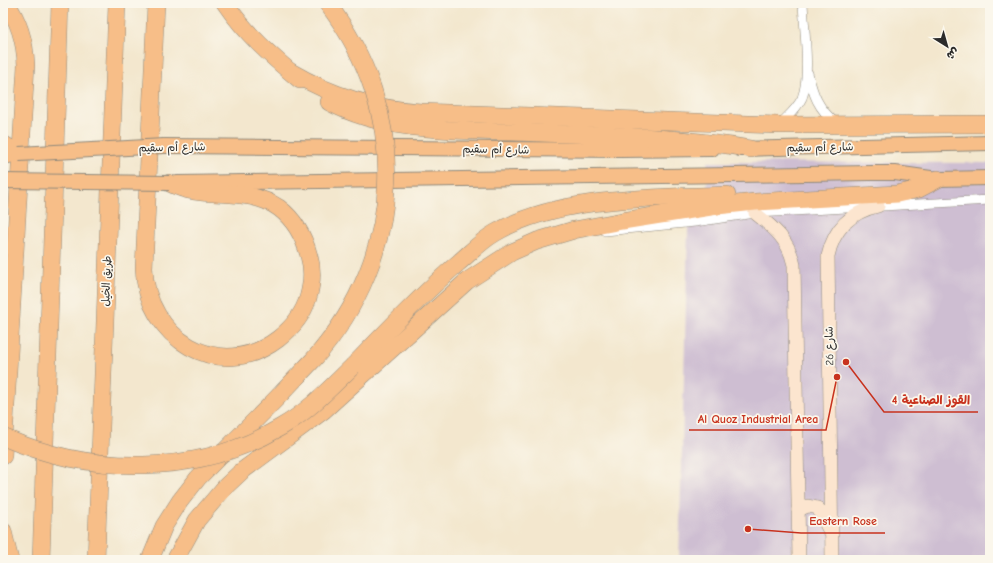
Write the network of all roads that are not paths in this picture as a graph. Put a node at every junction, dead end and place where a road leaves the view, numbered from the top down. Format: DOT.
graph roads {
  1 [pos="6,3"];
  2 [pos="60,3"];
  3 [pos="117,3"];
  4 [pos="156,3"];
  5 [pos="225,3"];
  6 [pos="327,3"];
  7 [pos="803,3"];
  8 [pos="806,64"];
  9 [pos="290,72"];
  10 [pos="990,124"];
  11 [pos="779,125"];
  12 [pos="839,125"];
  13 [pos="990,143"];
  14 [pos="3,144"];
  15 [pos="751,149"];
  16 [pos="11,155"];
  17 [pos="932,178"];
  18 [pos="990,178"];
  19 [pos="3,181"];
  20 [pos="169,183"];
  21 [pos="990,200"];
  22 [pos="878,206"];
  23 [pos="755,213"];
  24 [pos="18,222"];
  25 [pos="574,230"];
  26 [pos="3,296"];
  27 [pos="3,437"];
  28 [pos="3,456"];
  29 [pos="798,510"];
  30 [pos="3,531"];
  31 [pos="832,536"];
  32 [pos="10,560"];
  33 [pos="41,560"];
  34 [pos="96,560"];
  35 [pos="150,560"];
  36 [pos="175,560"];
  37 [pos="799,560"];
  38 [pos="832,560"];
  1 -- 24 [label="highway"];
  2 -- 33 [label="highway"];
  3 -- 34 [label="highway, طريق الخيل"];
  4 -- 20 [label="highway"];
  5 -- 9 [label="highway"];
  6 -- 35 [label="highway, bridge"];
  7 -- 8 [label="street"];
  8 -- 11 [label="street"];
  8 -- 12 [label="street"];
  9 -- 11 [label="highway"];
  9 -- 15 [label="highway"];
  10 -- 12 [label="highway"];
  11 -- 12 [label="highway"];
  13 -- 15 [label="main road, شارع أم سقيم"];
  14 -- 16 [label="highway"];
  15 -- 16 [label="main road, شارع أم سقيم, bridge"];
  17 -- 18 [label="main road"];
  17 -- 20 [label="main road"];
  17 -- 25 [label="highway"];
  17 -- 27 [label="highway, bridge"];
  19 -- 20 [label="main road, bridge"];
  21 -- 22 [label="street"];
  22 -- 23 [label="street"];
  22 -- 31 [label="main road, شارع 26"];
  23 -- 25 [label="street"];
  23 -- 29 [label="main road"];
  24 -- 26 [label="highway"];
  24 -- 28 [label="highway"];
  25 -- 36 [label="highway"];
  29 -- 31 [label="main road"];
  29 -- 37 [label="main road"];
  30 -- 32 [label="highway"];
  31 -- 38 [label="main road, شارع 26"];
}
